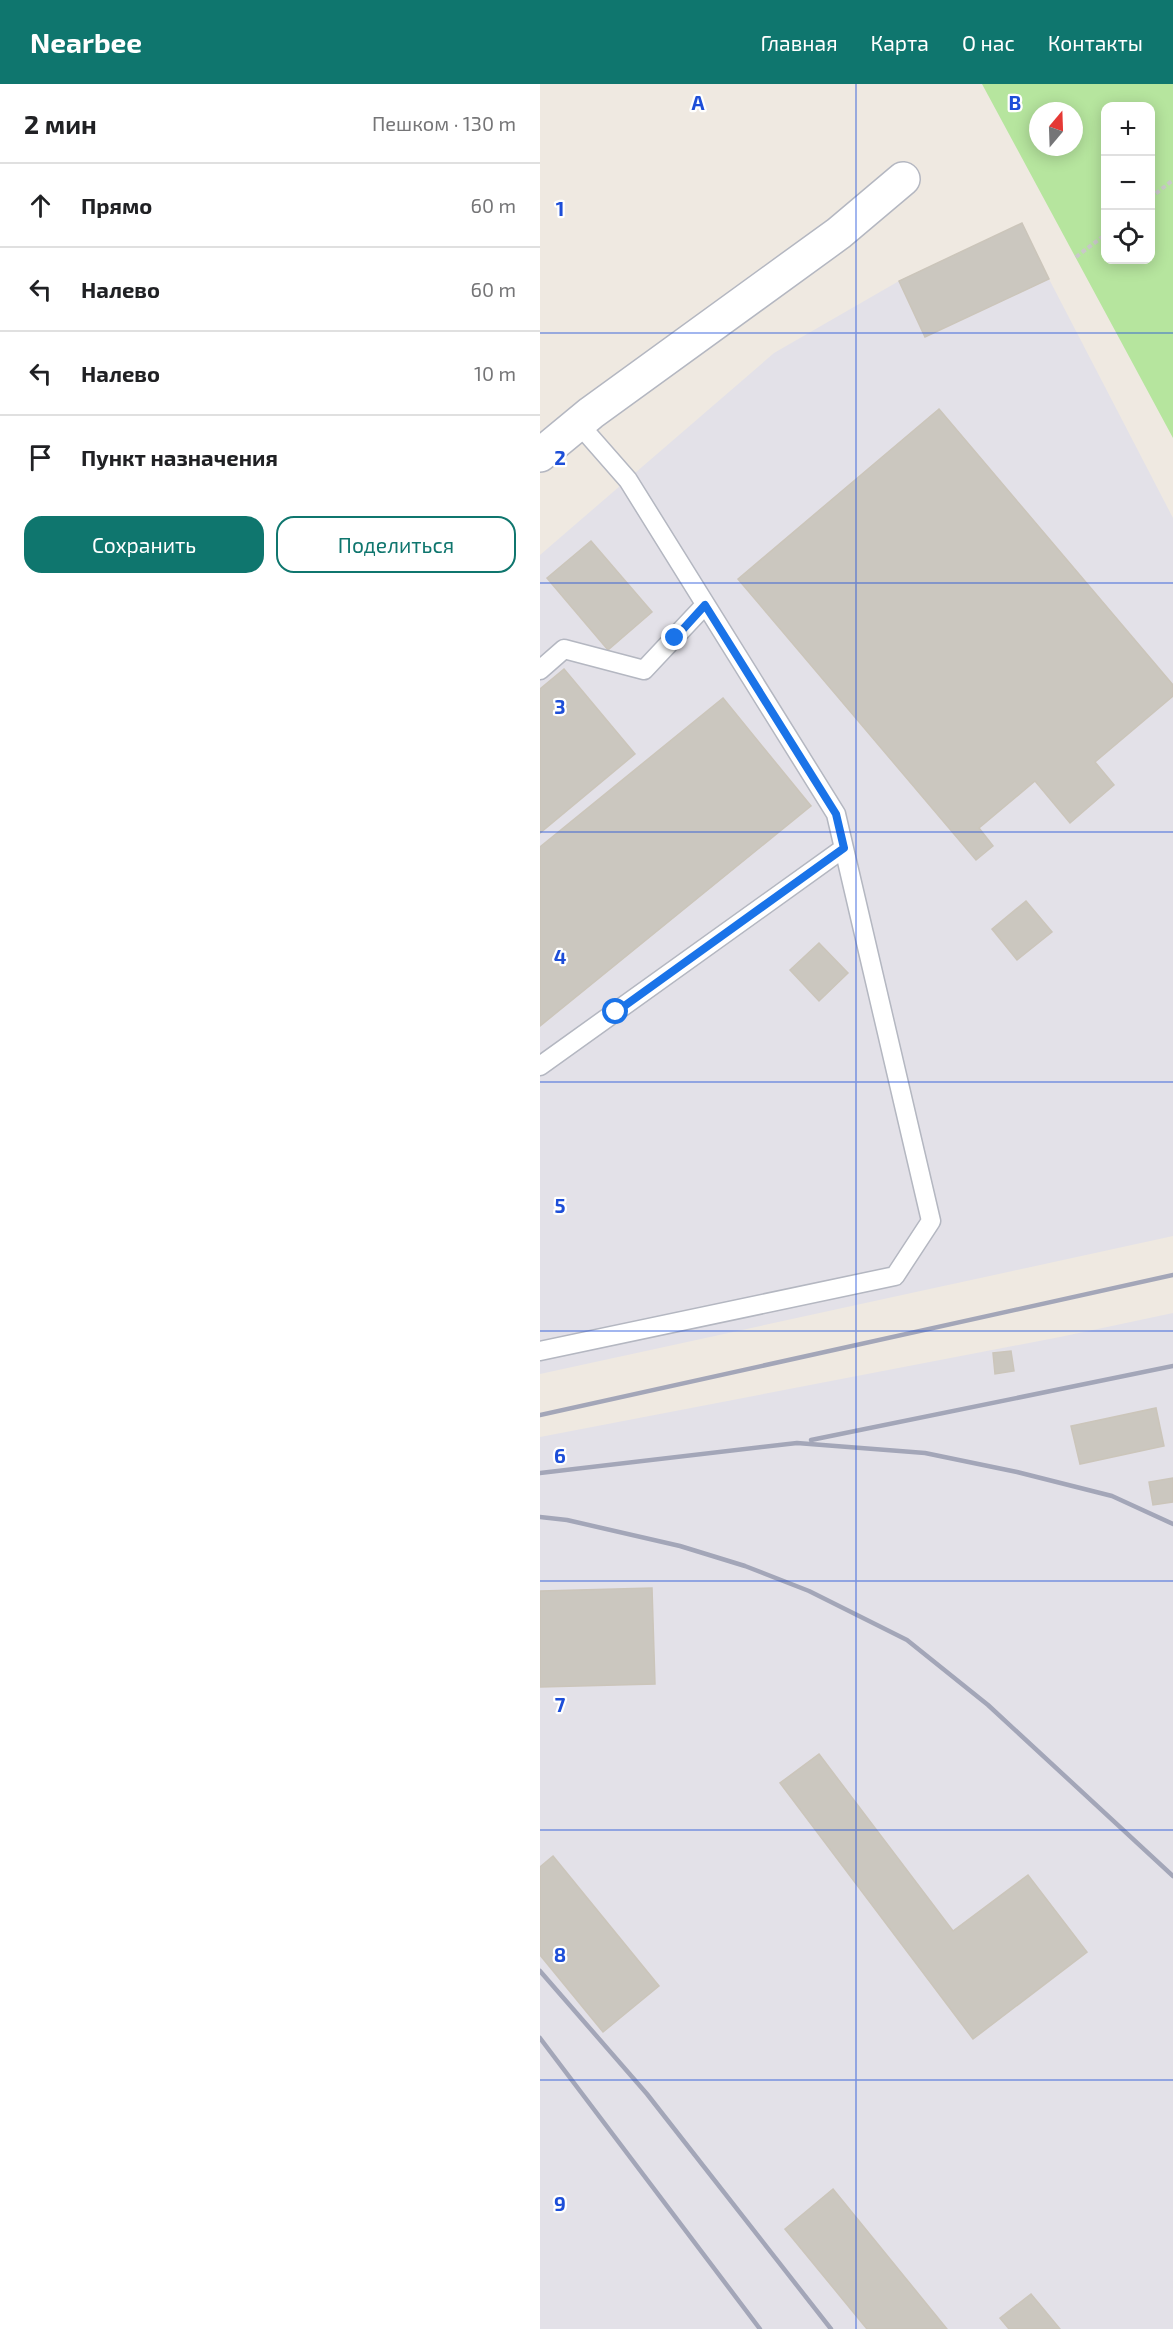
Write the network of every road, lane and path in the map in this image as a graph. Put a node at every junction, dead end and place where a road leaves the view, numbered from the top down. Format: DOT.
graph roads {
  1 [pos="903,179"];
  2 [pos="1173,180"];
  3 [pos="1155,194"];
  4 [pos="1101,238"];
  5 [pos="1076,257"];
  6 [pos="578,423"];
  7 [pos="540,455"];
  8 [pos="705,605"];
  9 [pos="540,669"];
  10 [pos="844,848"];
  11 [pos="540,1066"];
  12 [pos="540,1352"];
  1 -- 6 [label="street"];
  2 -- 3 [label="path"];
  4 -- 5 [label="path"];
  6 -- 7 [label="street"];
  6 -- 8 [label="lane"];
  8 -- 9 [label="lane"];
  8 -- 10 [label="lane"];
  10 -- 11 [label="lane"];
  10 -- 12 [label="lane"];
}
